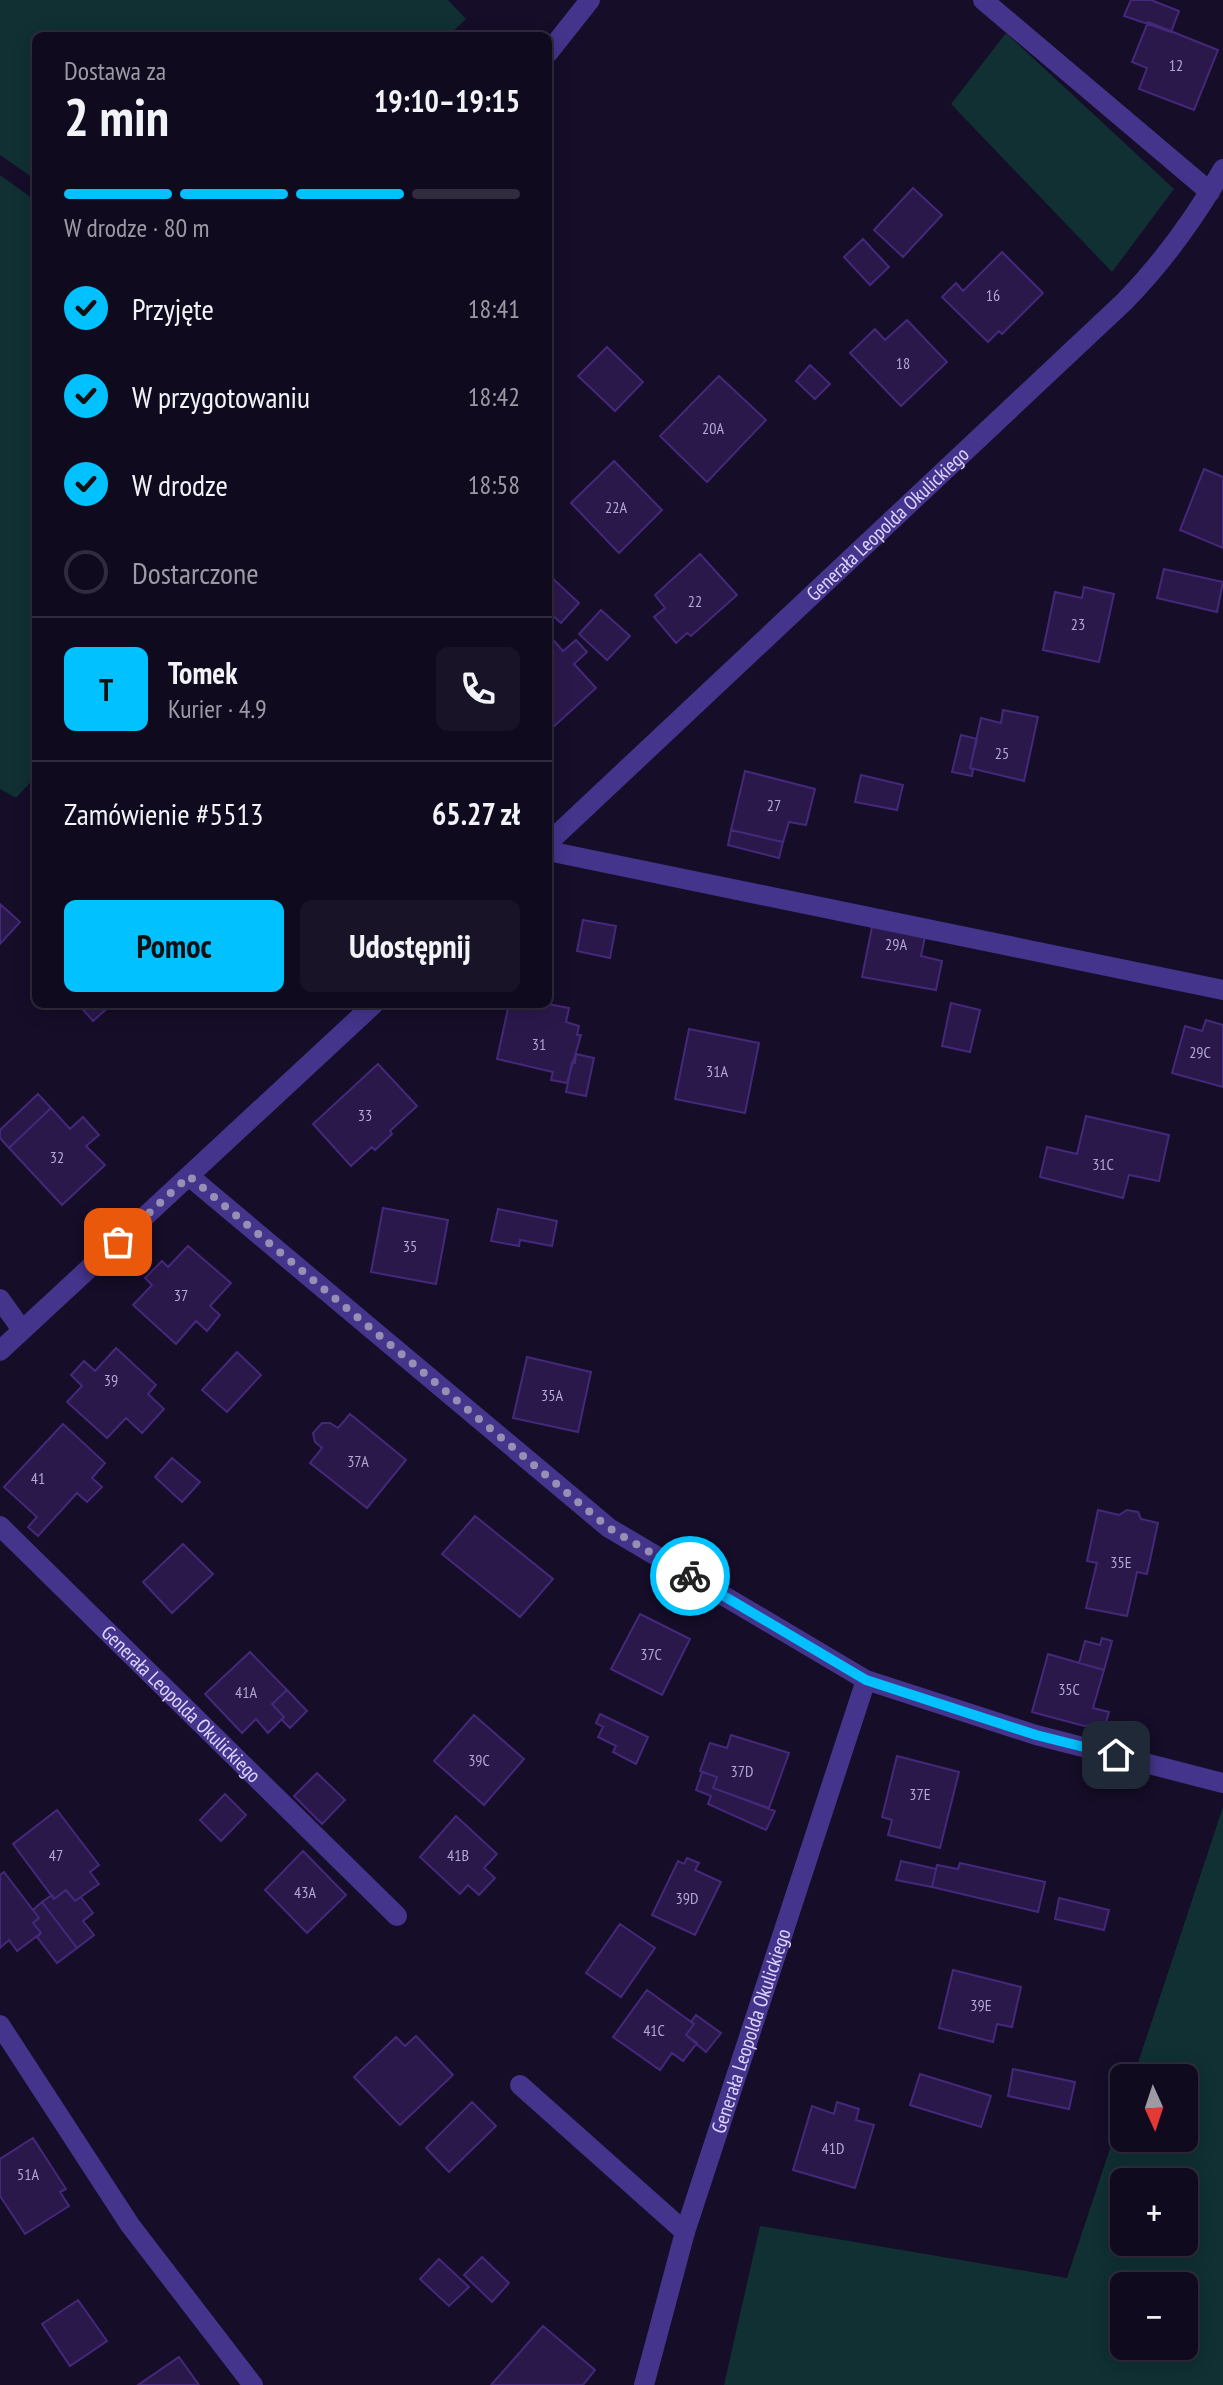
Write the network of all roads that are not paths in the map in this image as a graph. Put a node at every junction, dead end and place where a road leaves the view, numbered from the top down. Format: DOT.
graph roads {
  1 [pos="590,0"];
  2 [pos="983,0"];
  3 [pos="552,48"];
  4 [pos="1223,169"];
  5 [pos="1210,192"];
  6 [pos="552,839"];
  7 [pos="552,852"];
  8 [pos="1223,990"];
  9 [pos="370,1008"];
  10 [pos="189,1176"];
  11 [pos="0,1299"];
  12 [pos="22,1330"];
  13 [pos="0,1351"];
  14 [pos="0,1526"];
  15 [pos="866,1680"];
  16 [pos="1223,1783"];
  17 [pos="397,1916"];
  18 [pos="0,2025"];
  19 [pos="520,2085"];
  20 [pos="685,2232"];
  21 [pos="253,2385"];
  22 [pos="644,2385"];
  1 -- 3 [label="street"];
  2 -- 5 [label="street"];
  4 -- 5 [label="street, Generała Leopolda Okulickiego"];
  5 -- 6 [label="street, Generała Leopolda Okulickiego"];
  7 -- 8 [label="street"];
  9 -- 10 [label="street"];
  10 -- 12 [label="street"];
  10 -- 15 [label="street"];
  11 -- 12 [label="street"];
  12 -- 13 [label="street"];
  14 -- 17 [label="street, Generała Leopolda Okulickiego"];
  15 -- 16 [label="street"];
  15 -- 20 [label="street, Generała Leopolda Okulickiego"];
  18 -- 21 [label="street"];
  19 -- 20 [label="street"];
  20 -- 22 [label="street, Generała Leopolda Okulickiego"];
}
